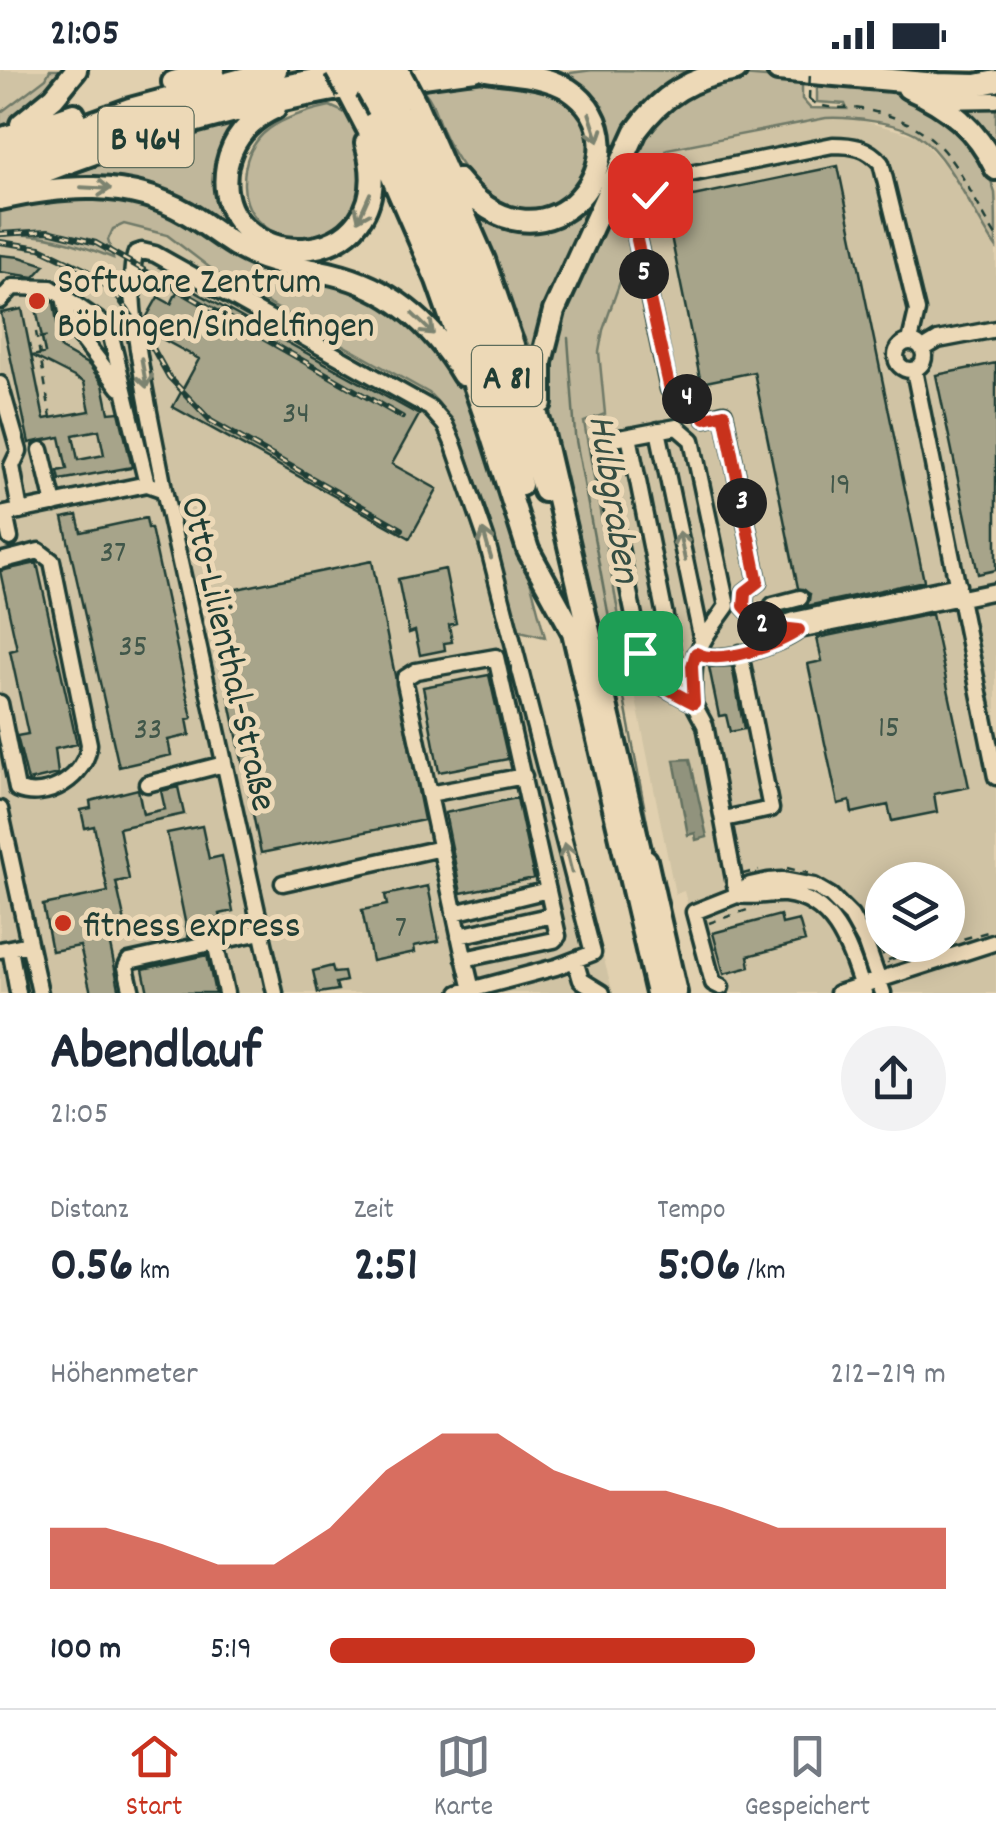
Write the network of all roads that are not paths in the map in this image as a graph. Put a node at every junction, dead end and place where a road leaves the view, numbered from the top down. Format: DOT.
graph roads {
  1 [pos="76,70"];
  2 [pos="214,70"];
  3 [pos="276,70"];
  4 [pos="336,70"];
  5 [pos="356,70"];
  6 [pos="368,70"];
  7 [pos="376,70"];
  8 [pos="398,70"];
  9 [pos="475,70"];
  10 [pos="486,70"];
  11 [pos="736,70"];
  12 [pos="778,70"];
  13 [pos="933,70"];
  14 [pos="887,80"];
  15 [pos="996,80"];
  16 [pos="296,98"];
  17 [pos="996,100"];
  18 [pos="936,101"];
  19 [pos="372,105"];
  20 [pos="0,138"];
  21 [pos="0,156"];
  22 [pos="445,166"];
  23 [pos="996,169"];
  24 [pos="0,174"];
  25 [pos="0,190"];
  26 [pos="0,199"];
  27 [pos="64,297"];
  28 [pos="0,301"];
  29 [pos="996,329"];
  30 [pos="916,345"];
  31 [pos="914,370"];
  32 [pos="0,384"];
  33 [pos="122,390"];
  34 [pos="484,411"];
  35 [pos="542,430"];
  36 [pos="658,430"];
  37 [pos="628,436"];
  38 [pos="42,450"];
  39 [pos="6,466"];
  40 [pos="147,484"];
  41 [pos="164,490"];
  42 [pos="0,491"];
  43 [pos="16,491"];
  44 [pos="54,504"];
  45 [pos="8,513"];
  46 [pos="10,538"];
  47 [pos="0,560"];
  48 [pos="550,588"];
  49 [pos="996,592"];
  50 [pos="960,594"];
  51 [pos="800,598"];
  52 [pos="770,628"];
  53 [pos="799,630"];
  54 [pos="699,647"];
  55 [pos="740,653"];
  56 [pos="596,655"];
  57 [pos="694,703"];
  58 [pos="1,712"];
  59 [pos="224,764"];
  60 [pos="995,766"];
  61 [pos="524,776"];
  62 [pos="147,784"];
  63 [pos="430,794"];
  64 [pos="0,809"];
  65 [pos="724,819"];
  66 [pos="441,848"];
  67 [pos="6,862"];
  68 [pos="283,884"];
  69 [pos="548,890"];
  70 [pos="737,895"];
  71 [pos="454,913"];
  72 [pos="554,915"];
  73 [pos="647,915"];
  74 [pos="261,932"];
  75 [pos="460,936"];
  76 [pos="990,940"];
  77 [pos="215,942"];
  78 [pos="30,944"];
  79 [pos="655,947"];
  80 [pos="5,949"];
  81 [pos="464,959"];
  82 [pos="575,960"];
  83 [pos="881,986"];
  84 [pos="720,987"];
  85 [pos="863,989"];
  86 [pos="465,992"];
  87 [pos="18,993"];
  88 [pos="40,993"];
  89 [pos="132,993"];
  90 [pos="226,993"];
  91 [pos="275,993"];
  92 [pos="602,993"];
  93 [pos="657,993"];
  94 [pos="666,993"];
  95 [pos="676,993"];
  96 [pos="838,993"];
  1 -- 20 [label="highway"];
  2 -- 20 [label="highway, B 464"];
  3 -- 21 [label="highway, B 464"];
  4 -- 19 [label="highway, bridge"];
  5 -- 19 [label="highway, A 81, bridge"];
  6 -- 24 [label="highway, B 464"];
  7 -- 19 [label="highway, A 81, bridge"];
  8 -- 19 [label="highway, bridge"];
  9 -- 16 [label="highway, B 464"];
  10 -- 22 [label="highway, one-way"];
  11 -- 35 [label="highway"];
  12 -- 14 [label="highway"];
  13 -- 15 [label="highway"];
  14 -- 15 [label="highway"];
  14 -- 18 [label="highway"];
  19 -- 16 [label="highway, one-way"];
  16 -- 25 [label="highway, B 464"];
  17 -- 18 [label="street"];
  18 -- 23 [label="highway"];
  19 -- 22 [label="highway"];
  19 -- 34 [label="highway"];
  19 -- 48 [label="highway, A 81"];
  19 -- 56 [label="highway, A 81"];
  22 -- 35 [label="highway"];
  26 -- 34 [label="highway, one-way"];
  27 -- 28 [label="street"];
  27 -- 33 [label="street"];
  27 -- 33 [label="street"];
  29 -- 30 [label="street"];
  30 -- 31 [label="street"];
  30 -- 31 [label="street"];
  30 -- 52 [label="street"];
  31 -- 50 [label="street"];
  32 -- 39 [label="street"];
  33 -- 40 [label="street"];
  34 -- 48 [label="highway"];
  35 -- 56 [label="highway"];
  36 -- 37 [label="street"];
  54 -- 36 [label="street, one-way"];
  36 -- 54 [label="street"];
  37 -- 57 [label="street"];
  37 -- 57 [label="street"];
  38 -- 44 [label="street"];
  39 -- 43 [label="street"];
  40 -- 41 [label="street, Otto-Lilienthal-Straße"];
  40 -- 44 [label="street, Otto-Lilienthal-Straße"];
  41 -- 59 [label="street, Otto-Lilienthal-Straße"];
  82 -- 41 [label="street, one-way"];
  42 -- 43 [label="street"];
  43 -- 45 [label="street"];
  44 -- 45 [label="street, Otto-Lilienthal-Straße"];
  45 -- 46 [label="street"];
  47 -- 58 [label="street"];
  48 -- 73 [label="highway, A 81"];
  49 -- 50 [label="street"];
  50 -- 52 [label="street"];
  50 -- 53 [label="street"];
  50 -- 60 [label="street"];
  51 -- 52 [label="street"];
  52 -- 53 [label="street"];
  53 -- 55 [label="street"];
  54 -- 55 [label="street"];
  54 -- 57 [label="street"];
  55 -- 65 [label="street"];
  56 -- 73 [label="highway, A 81"];
  57 -- 65 [label="street"];
  59 -- 62 [label="street"];
  59 -- 74 [label="street, Otto-Lilienthal-Straße"];
  61 -- 63 [label="street"];
  61 -- 63 [label="street"];
  61 -- 69 [label="street"];
  63 -- 66 [label="street"];
  64 -- 67 [label="street"];
  65 -- 70 [label="street"];
  66 -- 68 [label="street"];
  66 -- 71 [label="street"];
  67 -- 78 [label="street"];
  69 -- 71 [label="street"];
  69 -- 72 [label="street"];
  70 -- 83 [label="street"];
  70 -- 84 [label="street"];
  70 -- 85 [label="street"];
  71 -- 75 [label="street"];
  72 -- 75 [label="street"];
  72 -- 81 [label="street"];
  73 -- 79 [label="highway, A 81"];
  74 -- 77 [label="street"];
  74 -- 91 [label="street, Otto-Lilienthal-Straße"];
  75 -- 81 [label="street"];
  76 -- 83 [label="street"];
  77 -- 89 [label="street"];
  77 -- 90 [label="street"];
  78 -- 80 [label="street"];
  78 -- 88 [label="street"];
  79 -- 93 [label="highway, A 81"];
  79 -- 94 [label="highway, A 81"];
  79 -- 95 [label="highway, A 81"];
  80 -- 87 [label="street"];
  81 -- 86 [label="street"];
  82 -- 86 [label="street"];
  82 -- 92 [label="street"];
  83 -- 85 [label="street"];
  85 -- 96 [label="street"];
}
